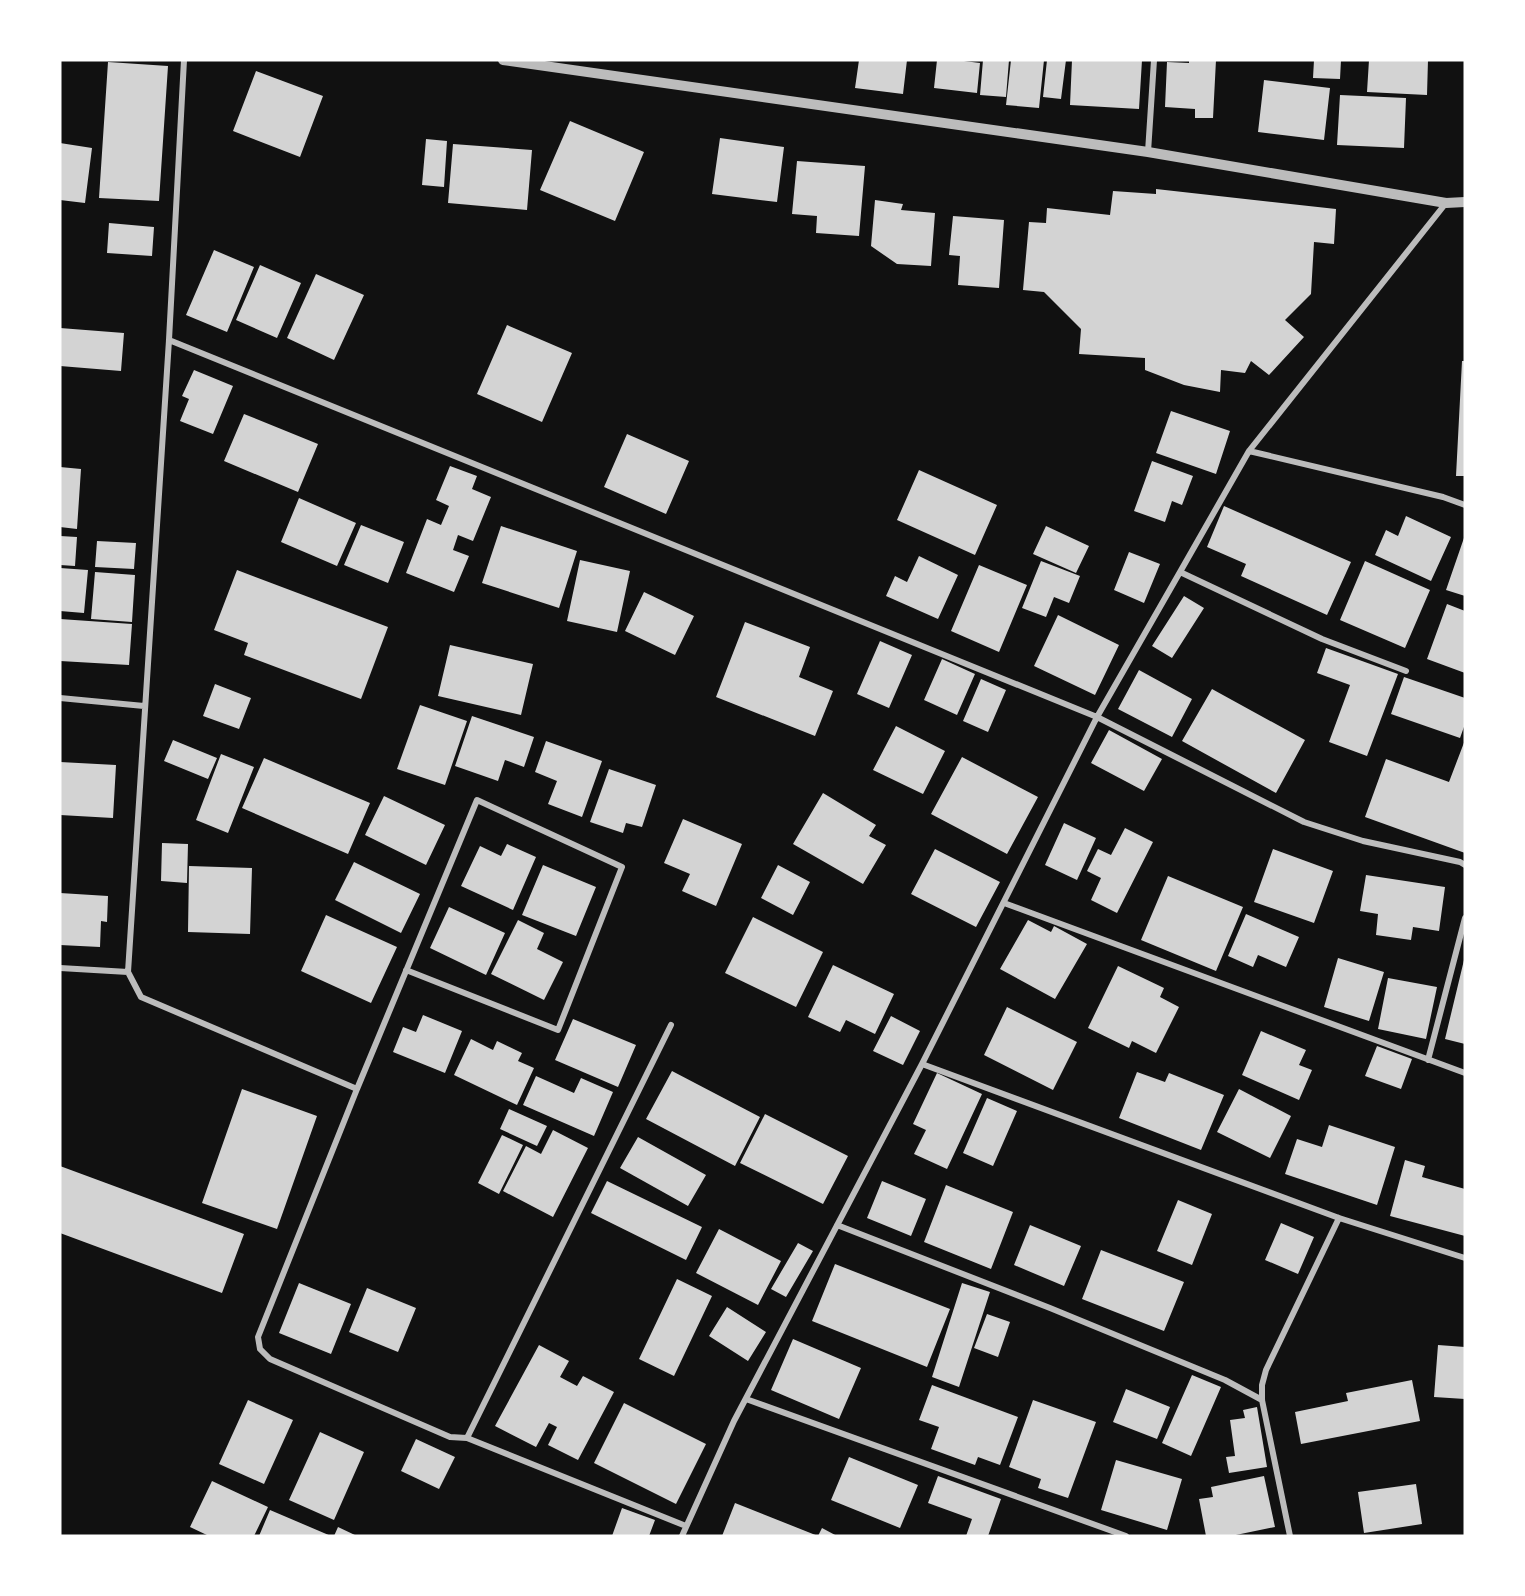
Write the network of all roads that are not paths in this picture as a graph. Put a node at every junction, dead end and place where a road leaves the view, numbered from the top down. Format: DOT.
graph roads {
  1 [pos="184,60"];
  2 [pos="503,60"];
  3 [pos="1154,60"];
  4 [pos="1148,152"];
  5 [pos="1465,202"];
  6 [pos="1446,203"];
  7 [pos="169,340"];
  8 [pos="1249,451"];
  9 [pos="1465,505"];
  10 [pos="1180,572"];
  11 [pos="1406,671"];
  12 [pos="60,698"];
  13 [pos="144,706"];
  14 [pos="1098,717"];
  15 [pos="1465,865"];
  16 [pos="1004,903"];
  17 [pos="1465,918"];
  18 [pos="60,968"];
  19 [pos="406,970"];
  20 [pos="128,972"];
  21 [pos="671,1025"];
  22 [pos="1428,1060"];
  23 [pos="922,1064"];
  24 [pos="1465,1073"];
  25 [pos="357,1089"];
  26 [pos="1339,1218"];
  27 [pos="837,1225"];
  28 [pos="1465,1258"];
  29 [pos="746,1399"];
  30 [pos="1262,1400"];
  31 [pos="467,1438"];
  32 [pos="686,1526"];
  33 [pos="682,1536"];
  34 [pos="1126,1536"];
  35 [pos="1290,1536"];
  1 -- 7 [label="street"];
  2 -- 4 [label="street"];
  3 -- 4 [label="street"];
  4 -- 6 [label="street"];
  5 -- 6 [label="street"];
  6 -- 8 [label="street"];
  7 -- 13 [label="street"];
  7 -- 14 [label="street"];
  8 -- 9 [label="street"];
  8 -- 10 [label="street"];
  10 -- 11 [label="street"];
  10 -- 14 [label="street"];
  12 -- 13 [label="street"];
  13 -- 20 [label="street"];
  14 -- 15 [label="street"];
  14 -- 16 [label="street"];
  16 -- 22 [label="street"];
  16 -- 23 [label="street"];
  17 -- 22 [label="street"];
  18 -- 20 [label="street"];
  19 -- 19 [label="street"];
  19 -- 25 [label="street"];
  20 -- 25 [label="street"];
  21 -- 31 [label="street"];
  22 -- 24 [label="street"];
  23 -- 26 [label="street"];
  23 -- 27 [label="street"];
  25 -- 31 [label="street"];
  26 -- 28 [label="street"];
  26 -- 30 [label="street"];
  27 -- 29 [label="street"];
  27 -- 30 [label="street"];
  29 -- 32 [label="street"];
  29 -- 34 [label="street"];
  30 -- 35 [label="street"];
  31 -- 32 [label="street"];
  32 -- 33 [label="street"];
}
